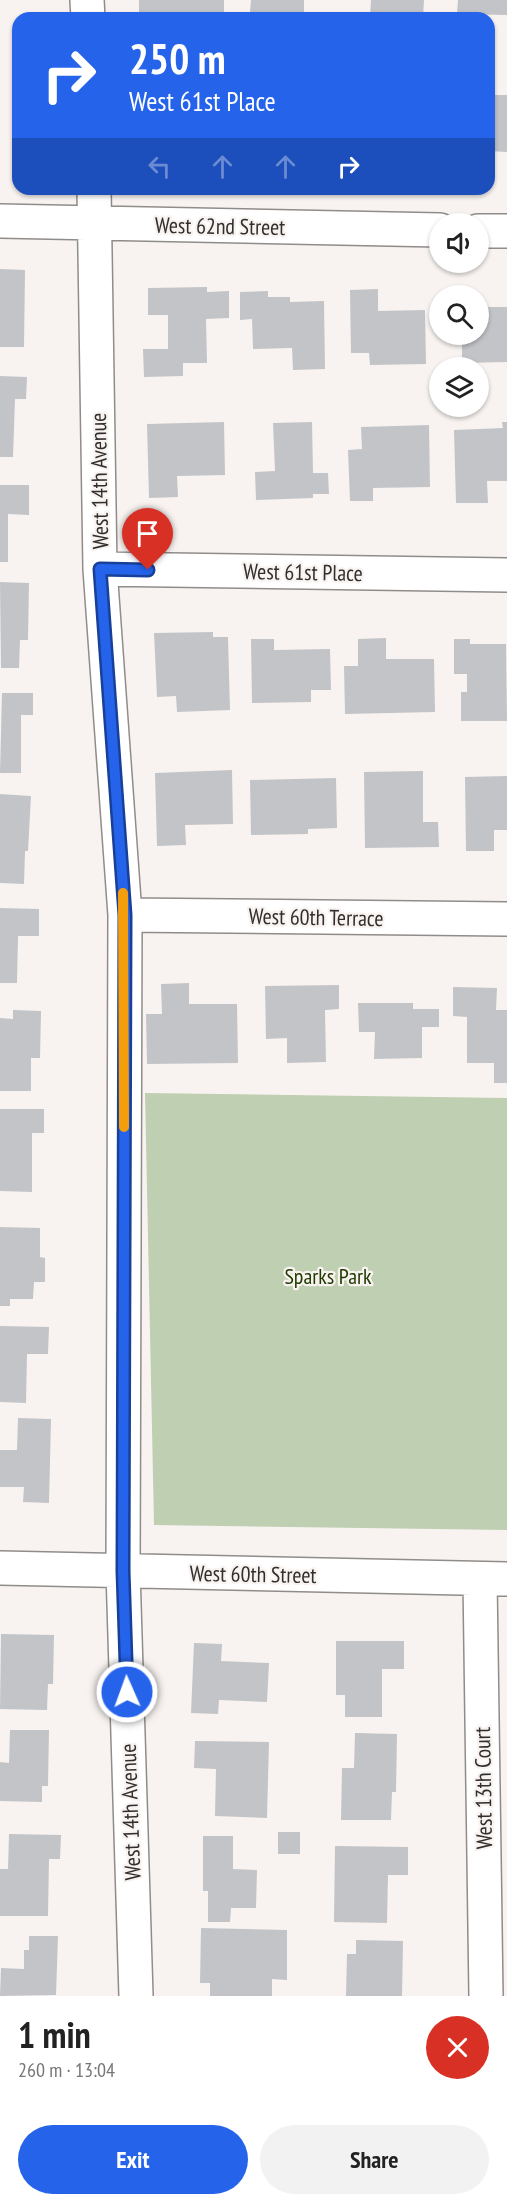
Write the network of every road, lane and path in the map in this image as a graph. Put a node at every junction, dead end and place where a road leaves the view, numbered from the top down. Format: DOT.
graph roads {
  1 [pos="94,195"];
  2 [pos="0,221"];
  3 [pos="95,224"];
  4 [pos="429,230"];
  5 [pos="489,231"];
  6 [pos="507,231"];
  7 [pos="100,569"];
  8 [pos="507,576"];
  9 [pos="125,915"];
  10 [pos="507,919"];
  11 [pos="0,1568"];
  12 [pos="123,1571"];
  13 [pos="494,1579"];
  14 [pos="136,1996"];
  15 [pos="486,1996"];
  1 -- 3 [label="street, West 14th Avenue"];
  2 -- 3 [label="street, West 62nd Street"];
  3 -- 4 [label="street, West 62nd Street"];
  3 -- 7 [label="street, West 14th Avenue"];
  5 -- 6 [label="street"];
  7 -- 8 [label="street, West 61st Place"];
  7 -- 9 [label="street, West 14th Avenue"];
  9 -- 10 [label="street, West 60th Terrace"];
  9 -- 12 [label="street, West 14th Avenue"];
  11 -- 12 [label="street, West 60th Street"];
  12 -- 13 [label="street, West 60th Street"];
  12 -- 14 [label="street, West 14th Avenue"];
  13 -- 15 [label="street, West 13th Court"];
}
